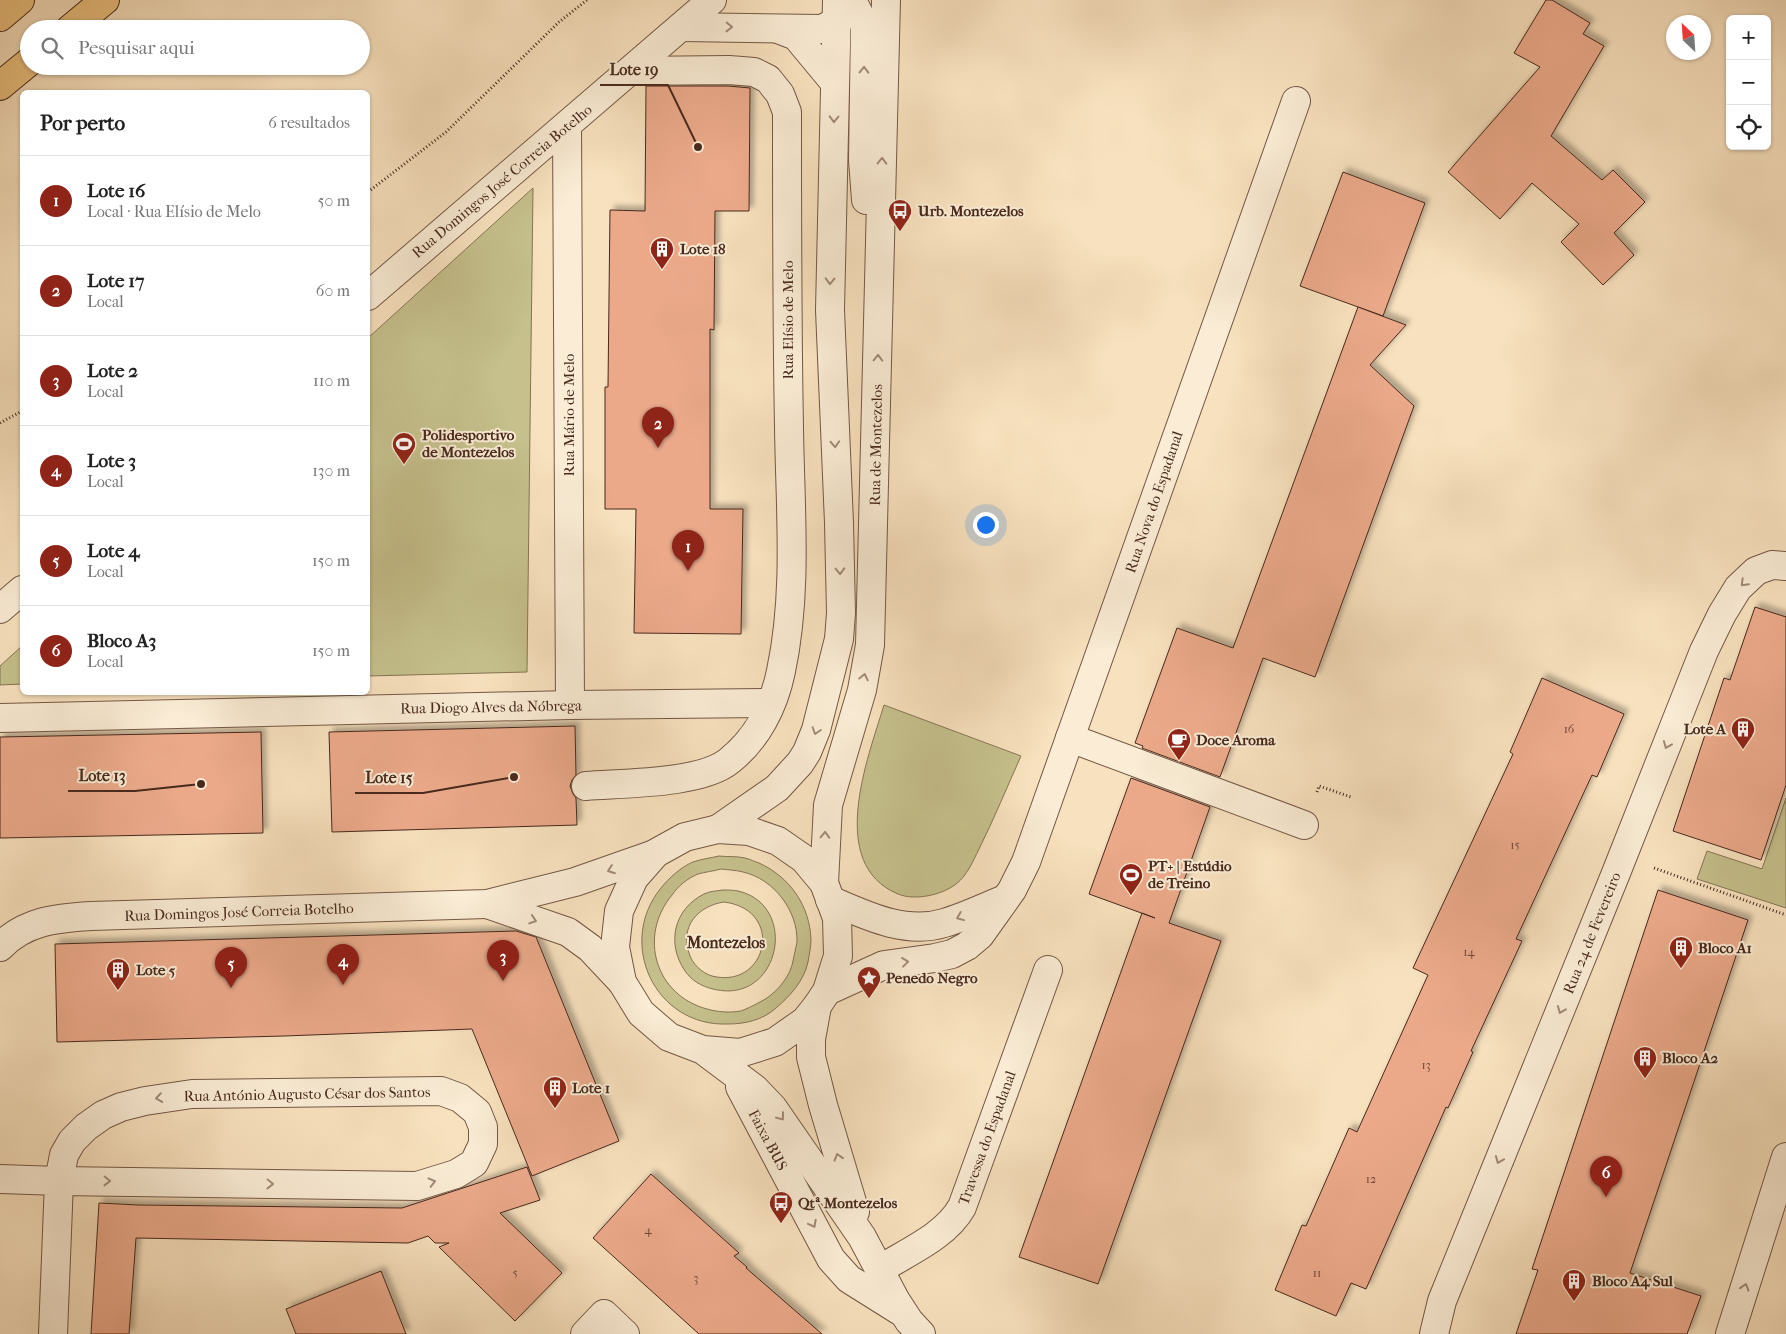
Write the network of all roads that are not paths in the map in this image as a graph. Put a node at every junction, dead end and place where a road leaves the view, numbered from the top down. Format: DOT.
graph roads {
  1 [pos="20,0"];
  2 [pos="105,0"];
  3 [pos="712,0"];
  4 [pos="886,0"];
  5 [pos="844,5"];
  6 [pos="0,17"];
  7 [pos="81,20"];
  8 [pos="682,26"];
  9 [pos="777,28"];
  10 [pos="20,69"];
  11 [pos="632,71"];
  12 [pos="835,83"];
  13 [pos="0,86"];
  14 [pos="1296,101"];
  15 [pos="567,126"];
  16 [pos="370,294"];
  17 [pos="879,310"];
  18 [pos="1786,566"];
  19 [pos="20,592"];
  20 [pos="0,609"];
  21 [pos="771,703"];
  22 [pos="570,705"];
  23 [pos="0,718"];
  24 [pos="1070,738"];
  25 [pos="586,786"];
  26 [pos="1304,825"];
  27 [pos="718,829"];
  28 [pos="656,853"];
  29 [pos="827,892"];
  30 [pos="1005,899"];
  31 [pos="487,904"];
  32 [pos="0,947"];
  33 [pos="1048,970"];
  34 [pos="622,982"];
  35 [pos="822,998"];
  36 [pos="703,1050"];
  37 [pos="733,1072"];
  38 [pos="1786,1157"];
  39 [pos="0,1179"];
  40 [pos="59,1181"];
  41 [pos="862,1237"];
  42 [pos="879,1270"];
  43 [pos="904,1313"];
  44 [pos="53,1334"];
  45 [pos="586,1334"];
  46 [pos="625,1334"];
  47 [pos="920,1334"];
  48 [pos="1434,1334"];
  49 [pos="1730,1334"];
  1 -- 6 [label="highway"];
  2 -- 7 [label="highway"];
  3 -- 8 [label="street, Rua Domingos José Correia Botelho"];
  17 -- 4 [label="street, Rua de Montezelos, one-way"];
  5 -- 9 [label="street"];
  5 -- 12 [label="street"];
  17 -- 5 [label="street, one-way"];
  8 -- 9 [label="street, one-way"];
  8 -- 11 [label="street, Rua Domingos José Correia Botelho"];
  9 -- 12 [label="street"];
  10 -- 13 [label="highway"];
  11 -- 15 [label="street, Rua Domingos José Correia Botelho"];
  11 -- 21 [label="street, Rua Elísio de Melo"];
  12 -- 27 [label="street, one-way"];
  14 -- 24 [label="street, Rua Nova do Espadanal"];
  15 -- 16 [label="street, Rua Domingos José Correia Botelho"];
  15 -- 22 [label="street, Rua Mário de Melo"];
  29 -- 17 [label="street, Rua de Montezelos, one-way"];
  18 -- 48 [label="street, Rua 24 de Fevereiro, one-way"];
  19 -- 20 [label="street"];
  21 -- 22 [label="street, Rua Diogo Alves da Nóbrega"];
  21 -- 25 [label="street, Rua Elísio de Melo"];
  22 -- 23 [label="street, Rua Diogo Alves da Nóbrega"];
  24 -- 26 [label="street"];
  24 -- 30 [label="street, Rua Nova do Espadanal"];
  27 -- 28 [label="street"];
  27 -- 29 [label="street"];
  28 -- 31 [label="street, one-way"];
  28 -- 34 [label="street"];
  30 -- 29 [label="street, one-way"];
  29 -- 35 [label="street"];
  35 -- 30 [label="street, Rua Nova do Espadanal, one-way"];
  31 -- 32 [label="street, Rua Domingos José Correia Botelho"];
  31 -- 34 [label="street, one-way"];
  33 -- 42 [label="street, Travessa do Espadanal"];
  34 -- 36 [label="street"];
  35 -- 36 [label="street"];
  41 -- 35 [label="street, one-way"];
  36 -- 37 [label="street"];
  37 -- 41 [label="street, one-way"];
  37 -- 43 [label="street, Faixa BUS, one-way"];
  49 -- 38 [label="street, one-way"];
  39 -- 40 [label="street, Rua António Augusto César dos Santos"];
  40 -- 40 [label="street, Rua António Augusto César dos Santos, one-way"];
  40 -- 44 [label="street"];
  41 -- 42 [label="street"];
  42 -- 43 [label="street"];
  43 -- 47 [label="street"];
  45 -- 46 [label="street"];
}
